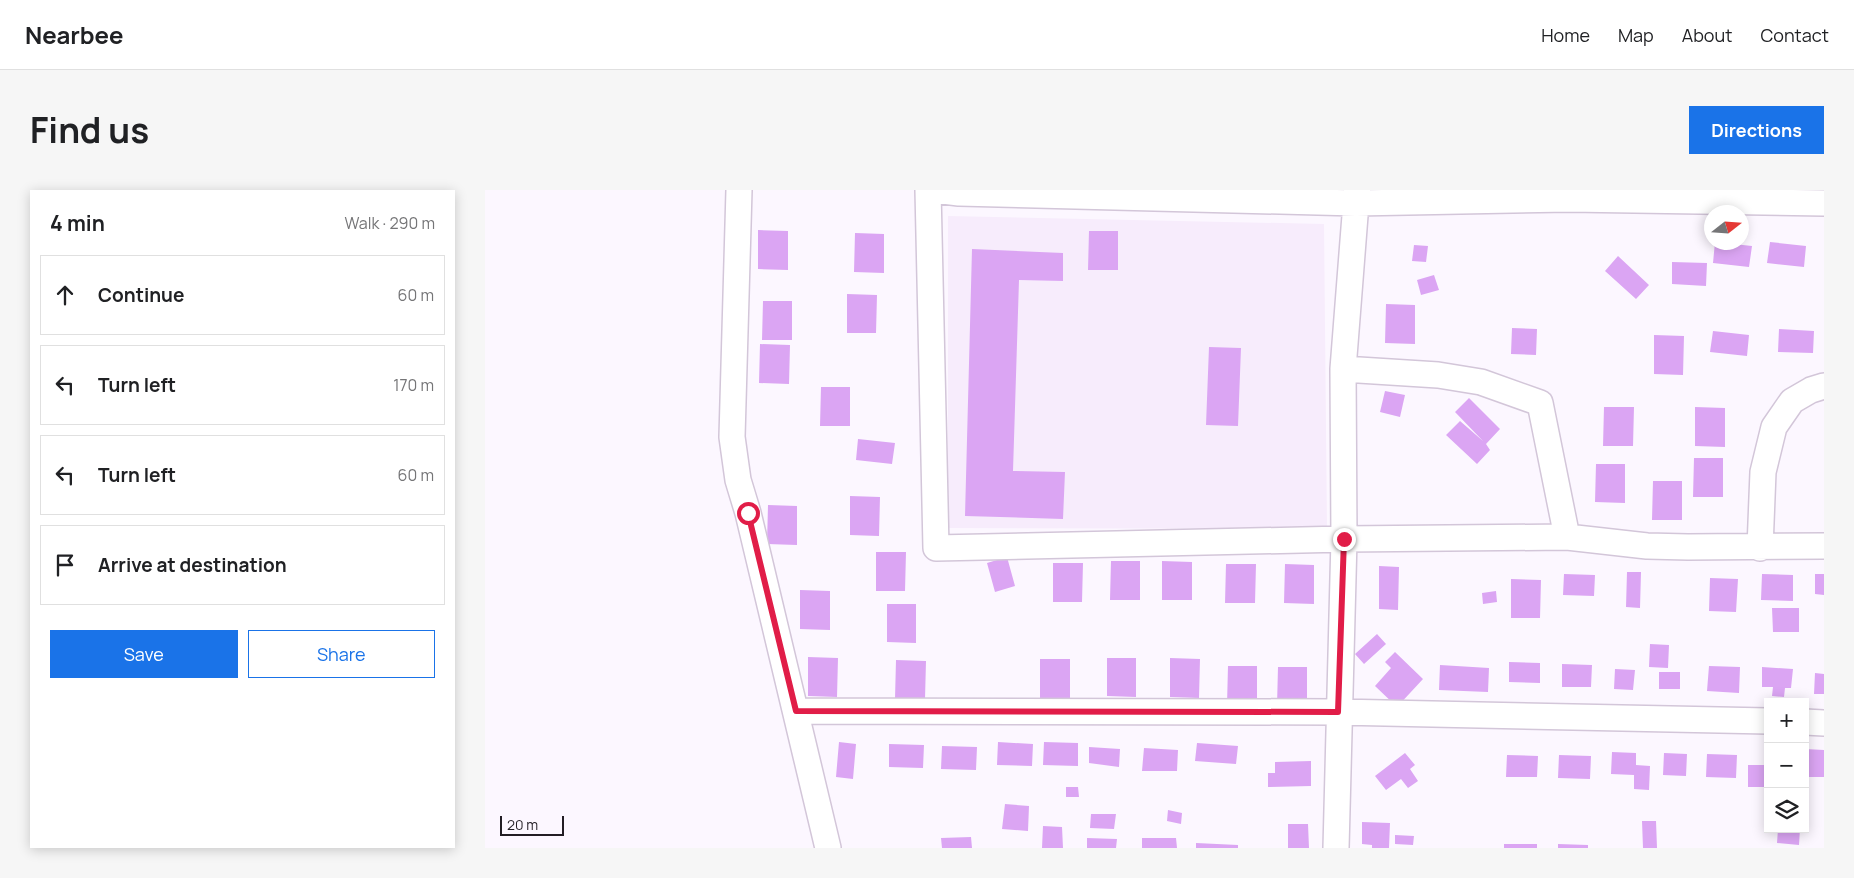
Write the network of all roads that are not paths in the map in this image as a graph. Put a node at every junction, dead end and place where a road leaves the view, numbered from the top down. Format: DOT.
graph roads {
  1 [pos="739,190"];
  2 [pos="928,190"];
  3 [pos="935,190"];
  4 [pos="1357,197"];
  5 [pos="1824,203"];
  6 [pos="1343,370"];
  7 [pos="1824,386"];
  8 [pos="1567,537"];
  9 [pos="1344,539"];
  10 [pos="1824,546"];
  11 [pos="1760,548"];
  12 [pos="796,711"];
  13 [pos="1338,712"];
  14 [pos="1764,722"];
  15 [pos="1809,722"];
  16 [pos="1824,723"];
  17 [pos="828,848"];
  18 [pos="1336,848"];
  1 -- 12 [label="street"];
  2 -- 9 [label="street"];
  3 -- 4 [label="street"];
  4 -- 5 [label="street"];
  4 -- 6 [label="street"];
  6 -- 8 [label="street"];
  6 -- 9 [label="street"];
  7 -- 11 [label="street"];
  8 -- 9 [label="street"];
  8 -- 11 [label="street"];
  9 -- 13 [label="street"];
  10 -- 11 [label="street"];
  12 -- 13 [label="street"];
  12 -- 17 [label="street"];
  13 -- 14 [label="street"];
  13 -- 18 [label="street"];
  15 -- 16 [label="street"];
}
